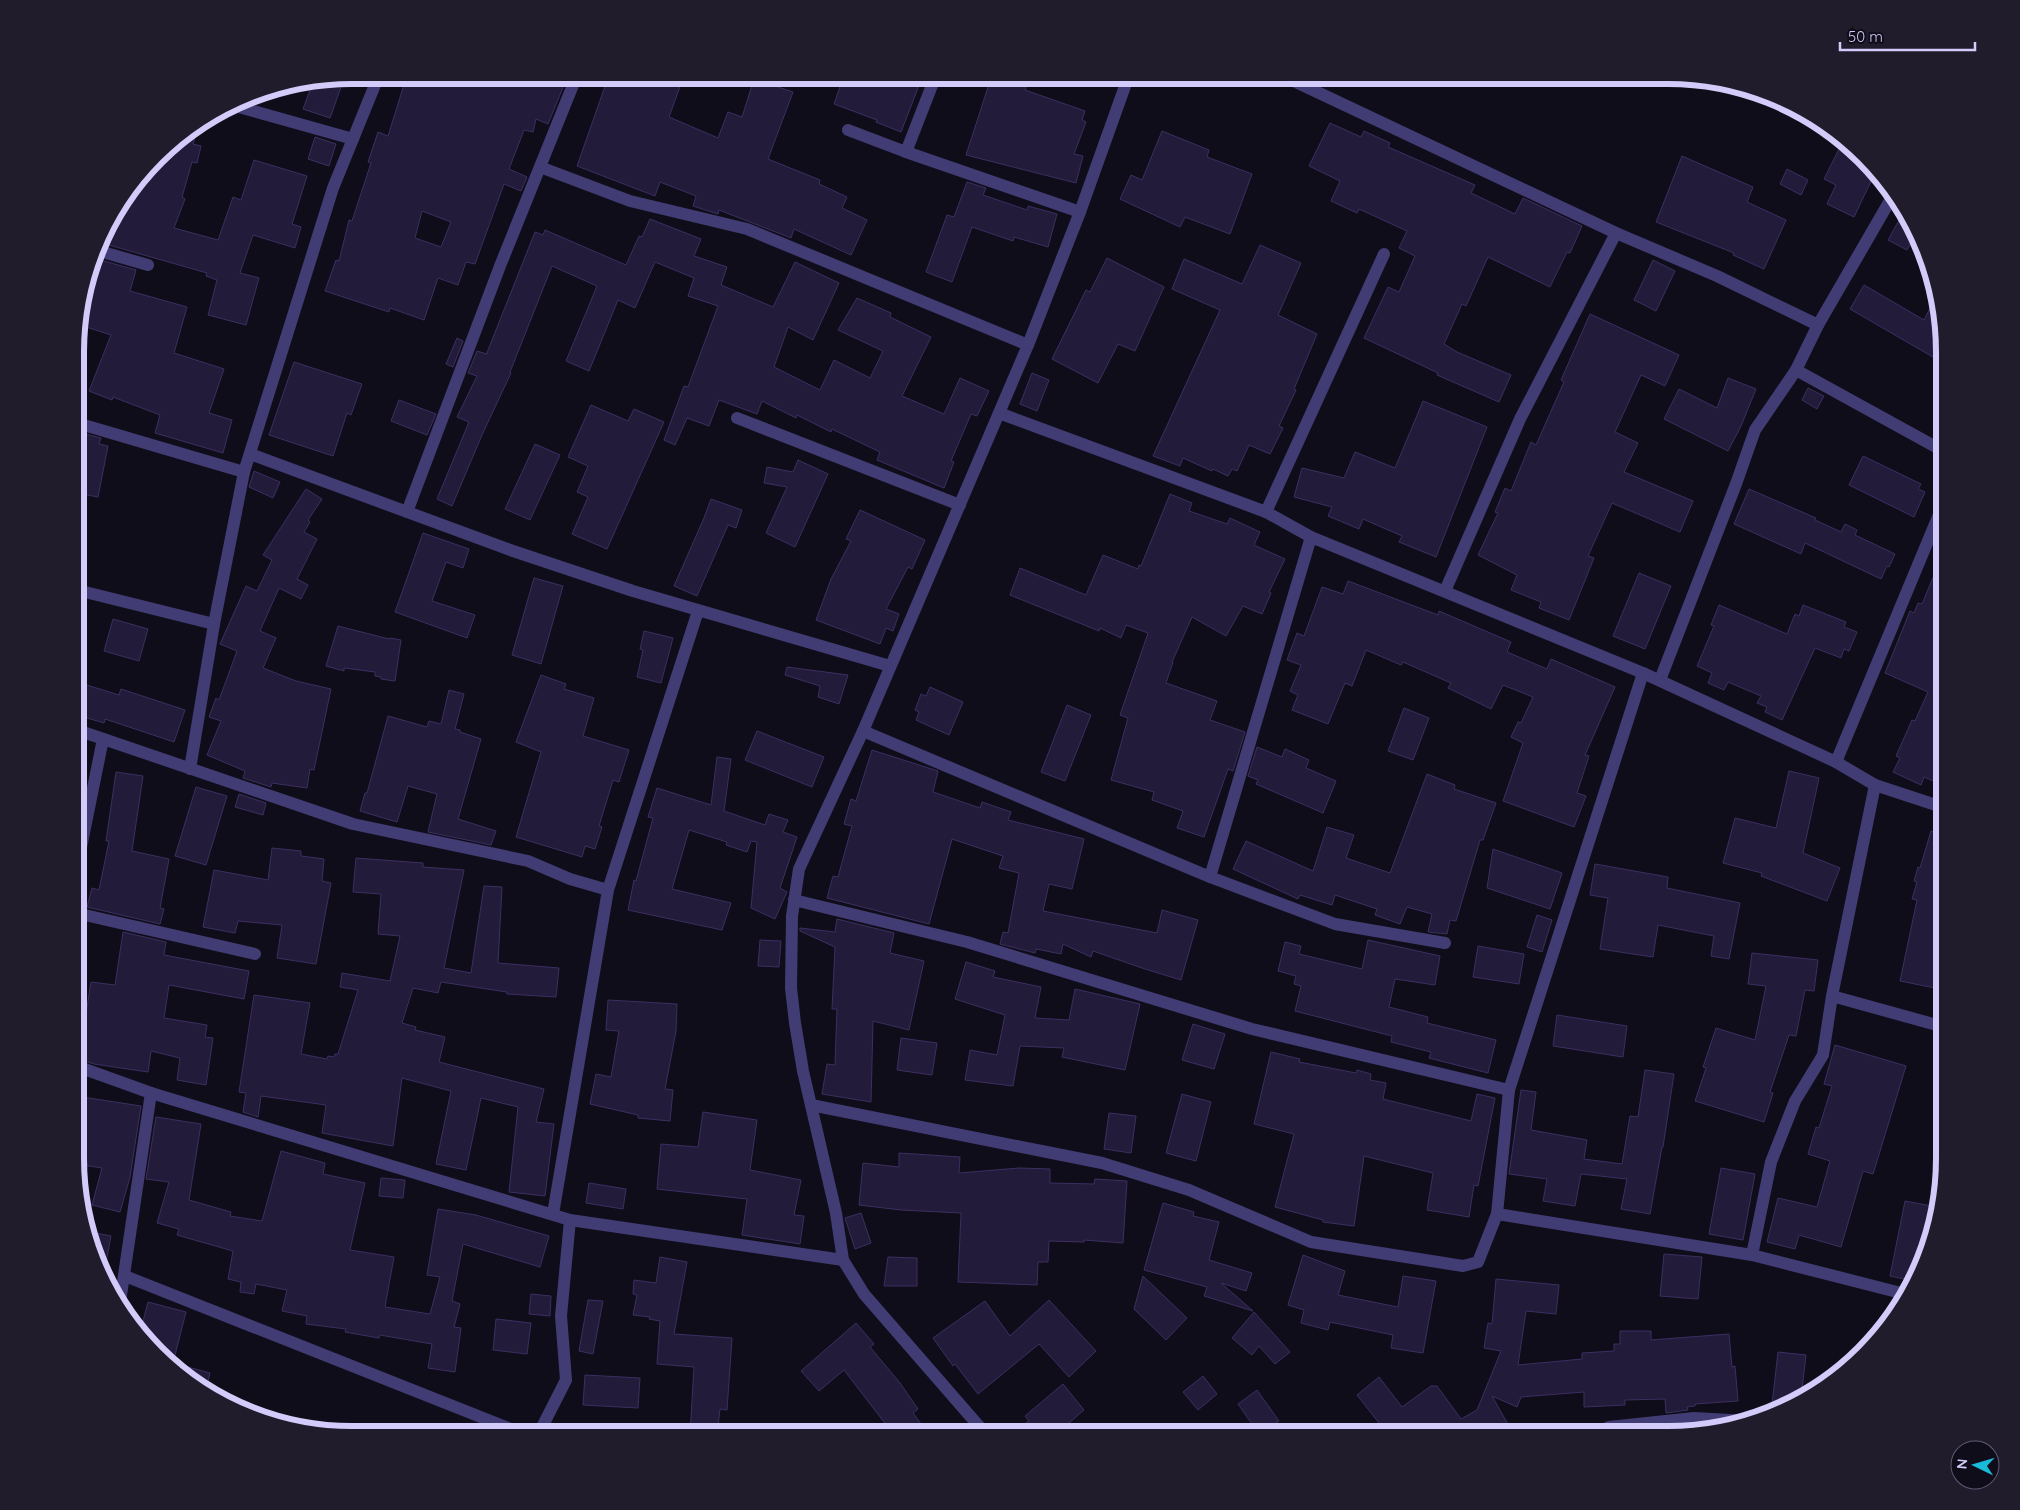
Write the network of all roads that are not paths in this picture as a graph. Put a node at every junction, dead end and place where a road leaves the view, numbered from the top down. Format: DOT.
graph roads {
  1 [pos="375,84"];
  2 [pos="573,84"];
  3 [pos="932,84"];
  4 [pos="1126,84"];
  5 [pos="1300,84"];
  6 [pos="241,108"];
  7 [pos="848,130"];
  8 [pos="353,139"];
  9 [pos="906,152"];
  10 [pos="540,167"];
  11 [pos="1890,201"];
  12 [pos="1080,212"];
  13 [pos="1616,233"];
  14 [pos="103,252"];
  15 [pos="1384,254"];
  16 [pos="148,265"];
  17 [pos="1818,325"];
  18 [pos="1028,345"];
  19 [pos="1796,370"];
  20 [pos="999,414"];
  21 [pos="737,418"];
  22 [pos="84,426"];
  23 [pos="1936,447"];
  24 [pos="250,454"];
  25 [pos="244,472"];
  26 [pos="960,505"];
  27 [pos="407,512"];
  28 [pos="1266,512"];
  29 [pos="1936,522"];
  30 [pos="1312,537"];
  31 [pos="1445,591"];
  32 [pos="84,592"];
  33 [pos="698,611"];
  34 [pos="214,624"];
  35 [pos="890,666"];
  36 [pos="1643,672"];
  37 [pos="1660,680"];
  38 [pos="863,731"];
  39 [pos="84,733"];
  40 [pos="103,739"];
  41 [pos="1836,762"];
  42 [pos="190,769"];
  43 [pos="1875,785"];
  44 [pos="1936,805"];
  45 [pos="84,833"];
  46 [pos="1210,877"];
  47 [pos="608,890"];
  48 [pos="794,900"];
  49 [pos="84,916"];
  50 [pos="1445,943"];
  51 [pos="255,954"];
  52 [pos="1832,996"];
  53 [pos="1936,1025"];
  54 [pos="84,1069"];
  55 [pos="1509,1090"];
  56 [pos="151,1093"];
  57 [pos="811,1105"];
  58 [pos="553,1214"];
  59 [pos="1497,1214"];
  60 [pos="570,1220"];
  61 [pos="1752,1255"];
  62 [pos="843,1260"];
  63 [pos="125,1276"];
  64 [pos="1900,1292"];
  65 [pos="121,1294"];
  66 [pos="1725,1420"];
  67 [pos="976,1424"];
  68 [pos="506,1426"];
  69 [pos="542,1426"];
  70 [pos="1618,1426"];
  1 -- 8 [label="street"];
  2 -- 10 [label="street"];
  3 -- 9 [label="street"];
  4 -- 12 [label="street"];
  5 -- 13 [label="street"];
  6 -- 8 [label="street"];
  7 -- 9 [label="street"];
  8 -- 24 [label="street"];
  9 -- 12 [label="street"];
  10 -- 18 [label="street"];
  10 -- 27 [label="street"];
  11 -- 17 [label="street"];
  12 -- 18 [label="street"];
  13 -- 17 [label="street"];
  13 -- 31 [label="street"];
  14 -- 16 [label="street"];
  15 -- 28 [label="street"];
  17 -- 19 [label="street"];
  18 -- 20 [label="street"];
  19 -- 23 [label="street"];
  19 -- 37 [label="street"];
  20 -- 26 [label="street"];
  20 -- 28 [label="street"];
  21 -- 26 [label="street"];
  22 -- 25 [label="street"];
  24 -- 25 [label="street"];
  24 -- 27 [label="street"];
  25 -- 34 [label="street"];
  26 -- 35 [label="street"];
  27 -- 33 [label="street"];
  28 -- 30 [label="street"];
  29 -- 41 [label="street"];
  30 -- 31 [label="street"];
  30 -- 46 [label="street"];
  31 -- 36 [label="street"];
  32 -- 34 [label="street"];
  33 -- 35 [label="street"];
  33 -- 47 [label="street"];
  34 -- 42 [label="street"];
  35 -- 38 [label="street"];
  36 -- 37 [label="street"];
  36 -- 55 [label="street"];
  37 -- 41 [label="street"];
  38 -- 46 [label="street"];
  38 -- 48 [label="street"];
  39 -- 40 [label="street"];
  40 -- 42 [label="street"];
  40 -- 45 [label="street"];
  41 -- 43 [label="street"];
  42 -- 47 [label="street"];
  43 -- 44 [label="street"];
  43 -- 52 [label="street"];
  46 -- 50 [label="street"];
  47 -- 58 [label="street"];
  48 -- 55 [label="street"];
  48 -- 57 [label="street"];
  49 -- 51 [label="street"];
  52 -- 53 [label="street"];
  52 -- 61 [label="street"];
  54 -- 56 [label="street"];
  55 -- 59 [label="street"];
  56 -- 58 [label="street"];
  56 -- 63 [label="street"];
  57 -- 59 [label="street"];
  57 -- 62 [label="street"];
  58 -- 60 [label="street"];
  59 -- 61 [label="street"];
  60 -- 62 [label="street"];
  60 -- 69 [label="street"];
  61 -- 64 [label="street"];
  62 -- 67 [label="street"];
  63 -- 65 [label="street"];
  63 -- 68 [label="street"];
  66 -- 70 [label="street"];
}
